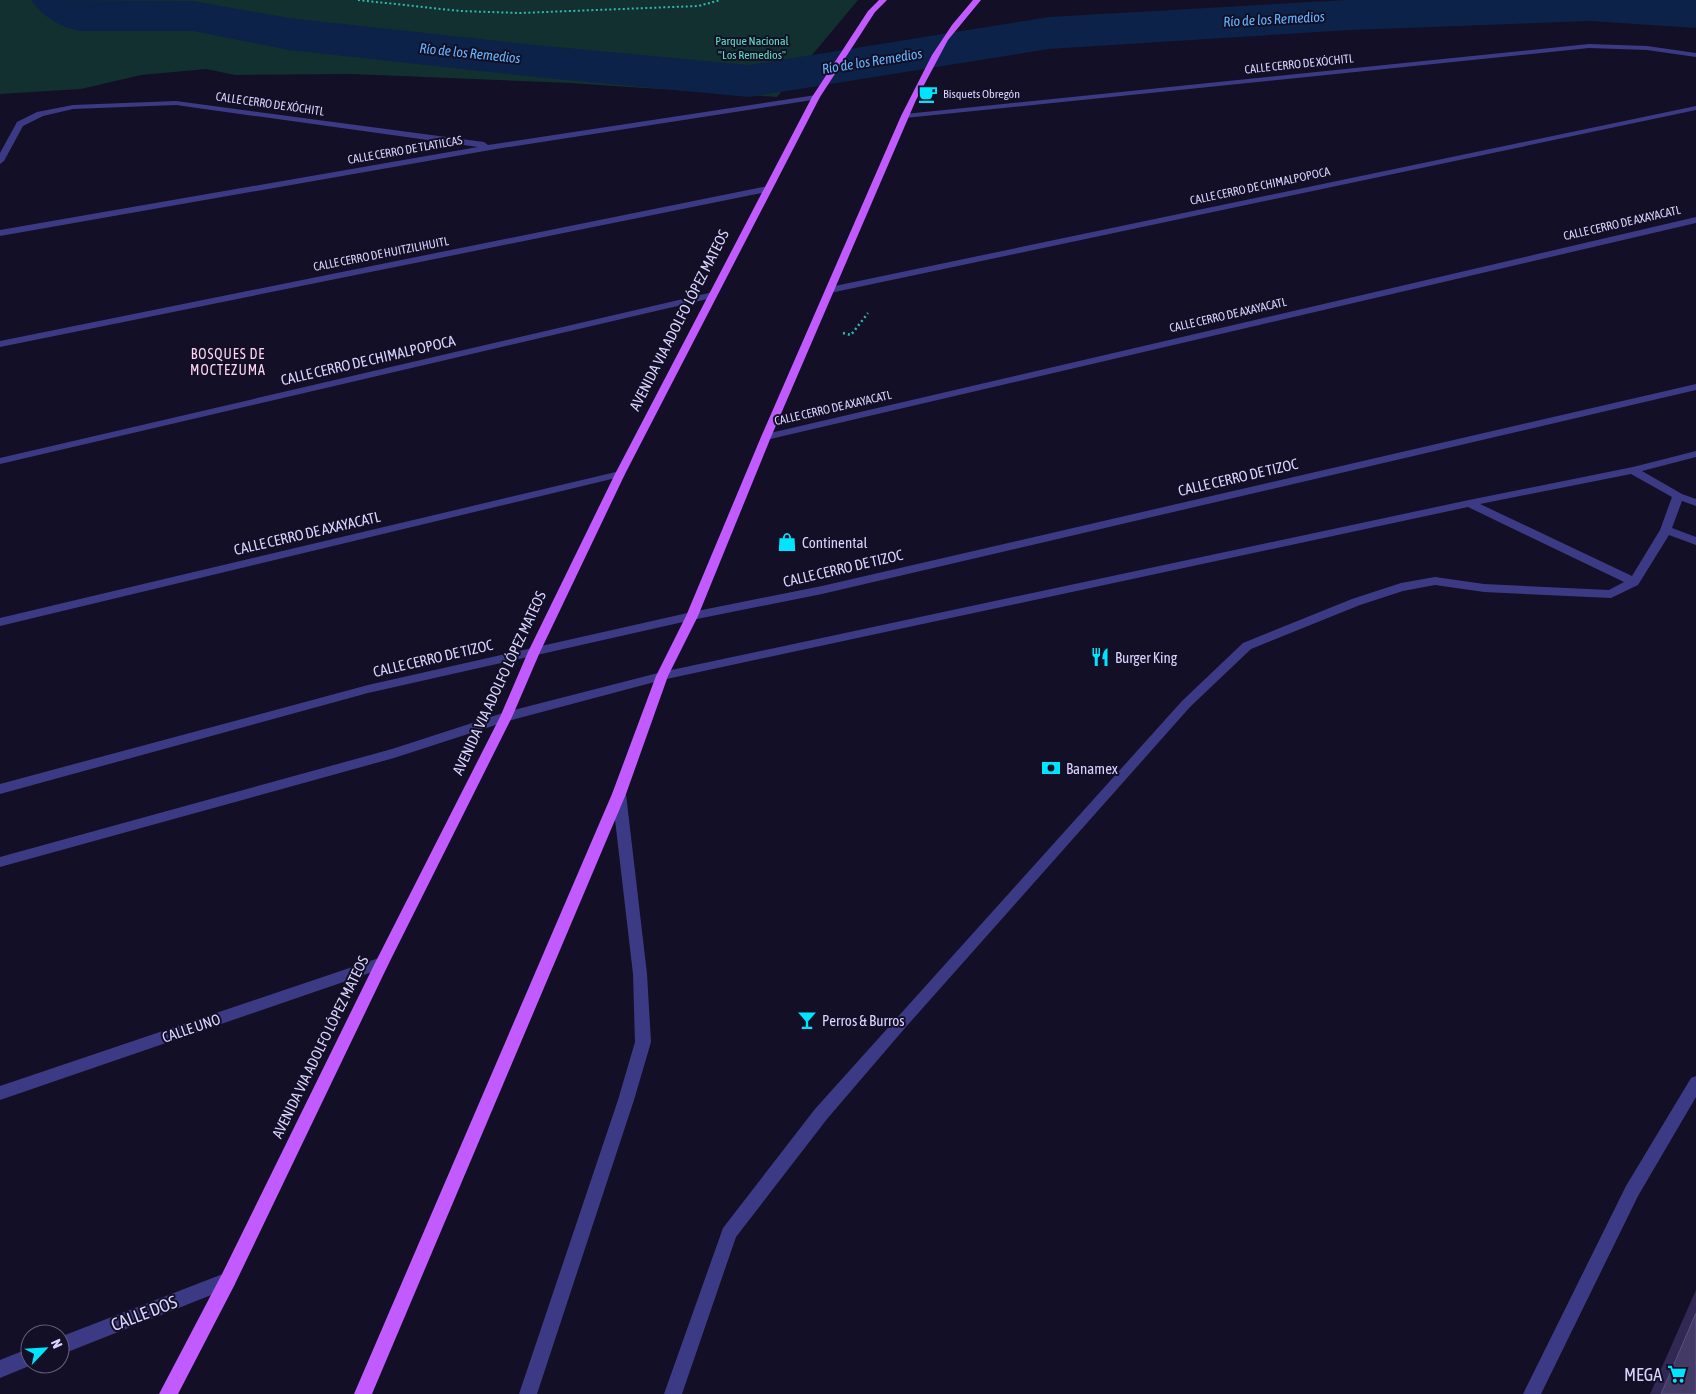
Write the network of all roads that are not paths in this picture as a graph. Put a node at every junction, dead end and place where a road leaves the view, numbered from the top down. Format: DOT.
graph roads {
  1 [pos="883,0"];
  2 [pos="976,0"];
  3 [pos="1696,55"];
  4 [pos="816,97"];
  5 [pos="1696,108"];
  6 [pos="905,116"];
  7 [pos="4,144"];
  8 [pos="496,146"];
  9 [pos="0,161"];
  10 [pos="768,189"];
  11 [pos="1696,220"];
  12 [pos="0,233"];
  13 [pos="830,290"];
  14 [pos="713,295"];
  15 [pos="0,344"];
  16 [pos="1696,387"];
  17 [pos="766,438"];
  18 [pos="1696,454"];
  19 [pos="0,461"];
  20 [pos="1633,470"];
  21 [pos="620,474"];
  22 [pos="1678,496"];
  23 [pos="1469,503"];
  24 [pos="1696,503"];
  25 [pos="1666,530"];
  26 [pos="1696,541"];
  27 [pos="1634,582"];
  28 [pos="692,616"];
  29 [pos="0,622"];
  30 [pos="534,652"];
  31 [pos="662,676"];
  32 [pos="506,717"];
  33 [pos="0,789"];
  34 [pos="620,794"];
  35 [pos="0,862"];
  36 [pos="382,963"];
  37 [pos="1696,1083"];
  38 [pos="0,1093"];
  39 [pos="228,1280"];
  40 [pos="70,1342"];
  41 [pos="20,1361"];
  42 [pos="0,1369"];
  43 [pos="168,1394"];
  44 [pos="364,1394"];
  45 [pos="528,1394"];
  46 [pos="673,1394"];
  47 [pos="1532,1394"];
  1 -- 4 [label="main road, AVENIDA VIA ADOLFO LÓPEZ MATEOS"];
  2 -- 6 [label="main road"];
  3 -- 6 [label="street, CALLE CERRO DE XÓCHITL"];
  4 -- 8 [label="street, CALLE CERRO DE TLATILCAS"];
  4 -- 10 [label="main road, AVENIDA VIA ADOLFO LÓPEZ MATEOS"];
  5 -- 13 [label="street, CALLE CERRO DE CHIMALPOPOCA"];
  6 -- 13 [label="main road"];
  7 -- 8 [label="street, CALLE CERRO DE XÓCHITL"];
  7 -- 9 [label="street, CALLE CERRO DE XÓCHITL"];
  8 -- 12 [label="street, CALLE CERRO DE TLATILCAS"];
  10 -- 14 [label="main road, AVENIDA VIA ADOLFO LÓPEZ MATEOS"];
  10 -- 15 [label="street, CALLE CERRO DE HUITZILIHUITL"];
  11 -- 17 [label="street, CALLE CERRO DE AXAYACATL"];
  13 -- 17 [label="main road"];
  14 -- 19 [label="street, CALLE CERRO DE CHIMALPOPOCA"];
  14 -- 21 [label="main road, AVENIDA VIA ADOLFO LÓPEZ MATEOS"];
  16 -- 28 [label="street, CALLE CERRO DE TIZOC"];
  17 -- 28 [label="main road"];
  18 -- 20 [label="street"];
  20 -- 22 [label="street"];
  20 -- 23 [label="street"];
  21 -- 29 [label="street, CALLE CERRO DE AXAYACATL"];
  21 -- 30 [label="main road, AVENIDA VIA ADOLFO LÓPEZ MATEOS"];
  22 -- 24 [label="street"];
  22 -- 25 [label="street"];
  23 -- 27 [label="street"];
  23 -- 31 [label="street"];
  25 -- 26 [label="street"];
  25 -- 27 [label="street"];
  27 -- 46 [label="street"];
  28 -- 30 [label="street, CALLE CERRO DE TIZOC"];
  28 -- 31 [label="main road"];
  30 -- 32 [label="main road, AVENIDA VIA ADOLFO LÓPEZ MATEOS"];
  30 -- 33 [label="street, CALLE CERRO DE TIZOC"];
  31 -- 32 [label="street"];
  31 -- 34 [label="main road"];
  32 -- 35 [label="street"];
  32 -- 36 [label="main road, AVENIDA VIA ADOLFO LÓPEZ MATEOS"];
  34 -- 44 [label="main road"];
  34 -- 45 [label="street"];
  36 -- 38 [label="street, CALLE UNO"];
  36 -- 39 [label="main road, AVENIDA VIA ADOLFO LÓPEZ MATEOS"];
  37 -- 47 [label="street"];
  39 -- 40 [label="street, CALLE DOS"];
  39 -- 43 [label="main road, AVENIDA VIA ADOLFO LÓPEZ MATEOS"];
  41 -- 42 [label="street"];
}
